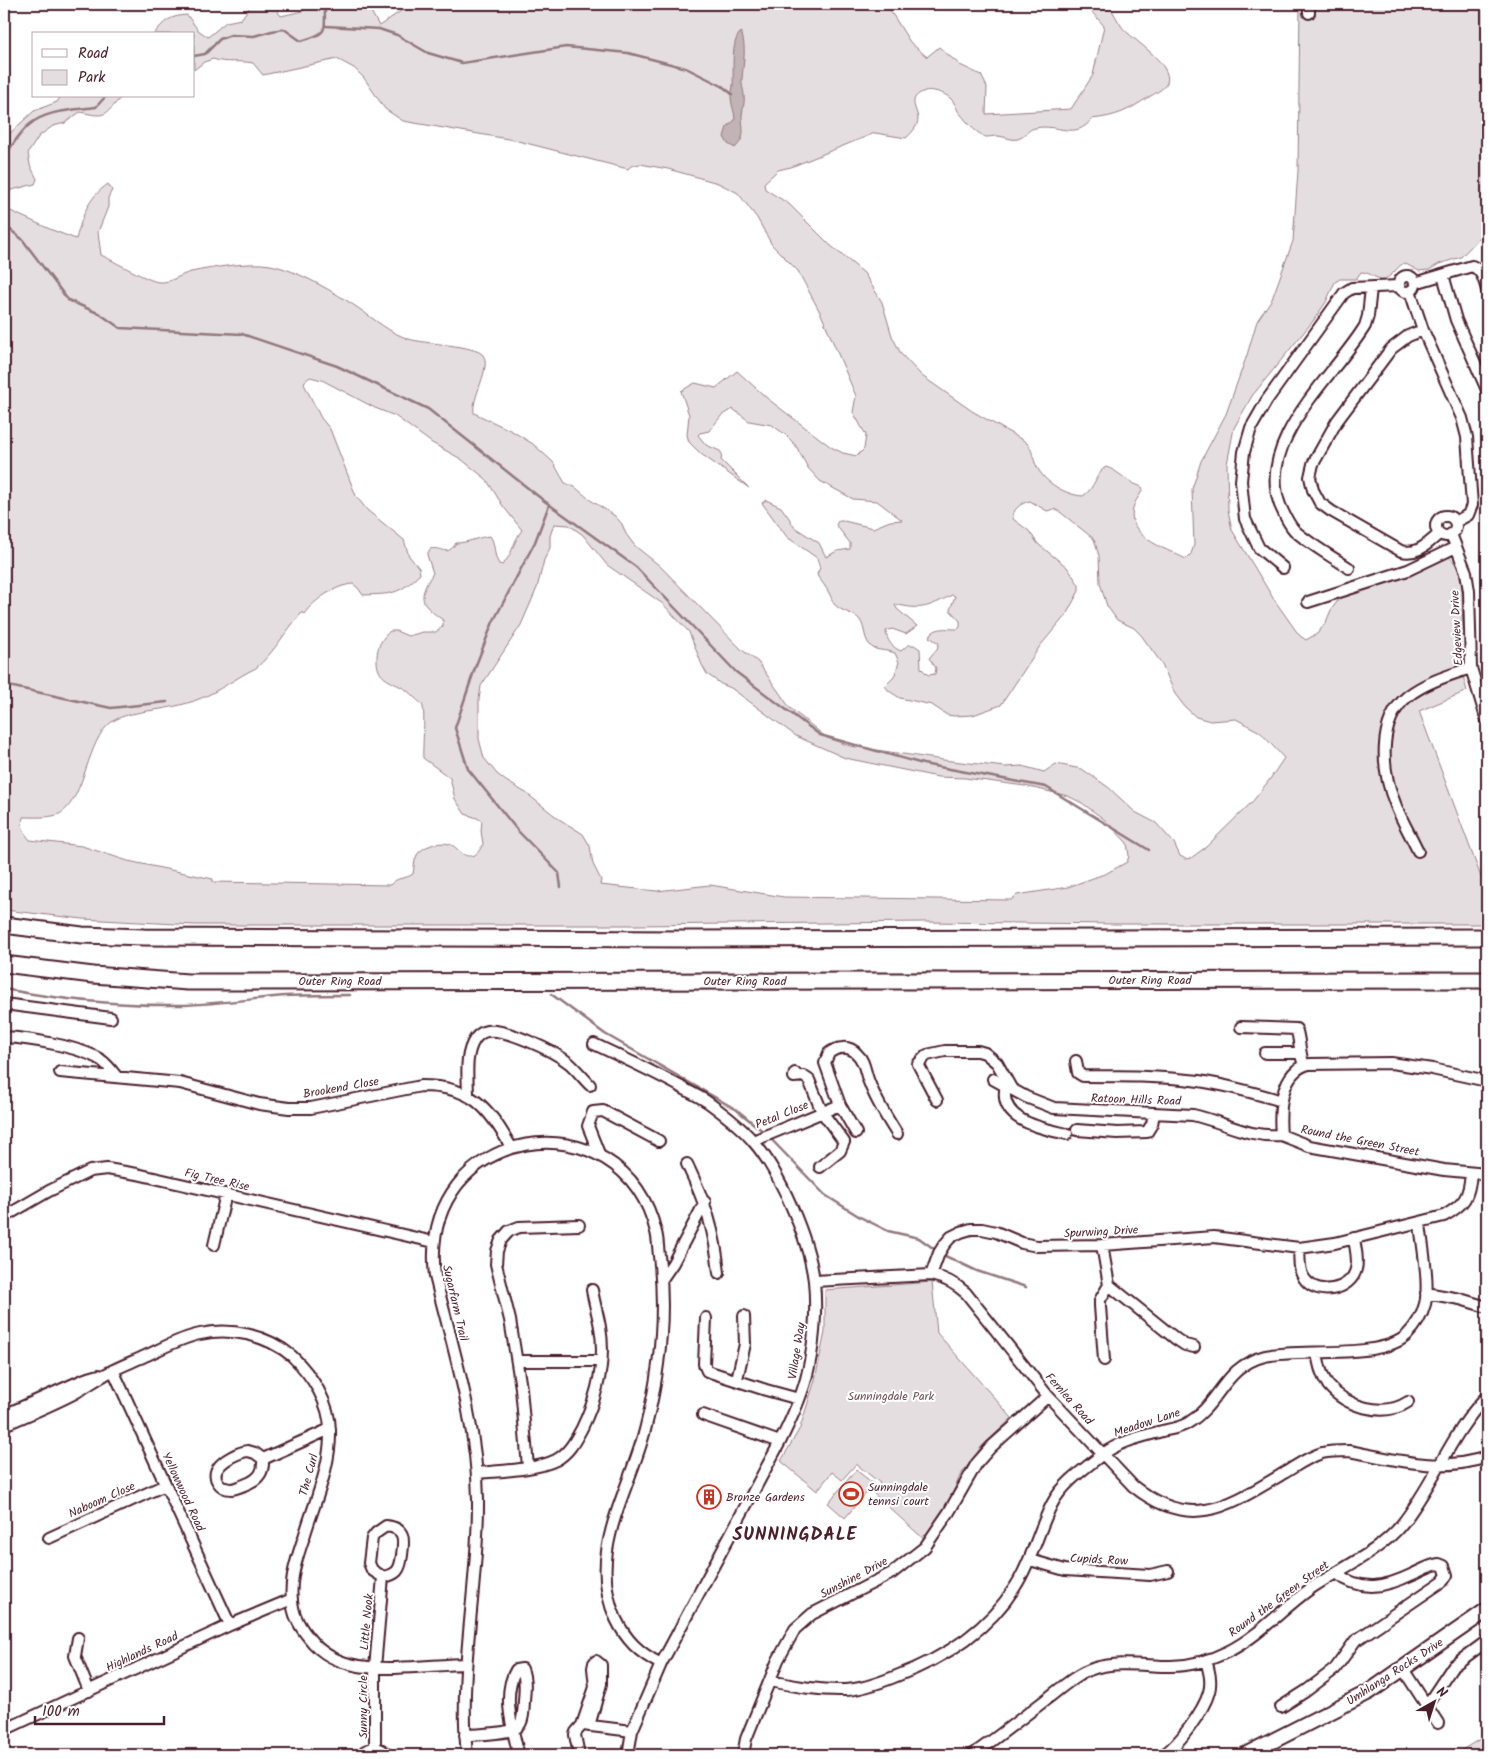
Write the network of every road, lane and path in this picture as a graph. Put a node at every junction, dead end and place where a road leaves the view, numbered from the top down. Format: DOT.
graph roads {
  1 [pos="1443,275"];
  2 [pos="1412,287"];
  3 [pos="1371,288"];
  4 [pos="1487,290"];
  5 [pos="1423,330"];
  6 [pos="1487,390"];
  7 [pos="1455,522"];
  8 [pos="1439,534"];
  9 [pos="1451,534"];
  10 [pos="1456,547"];
  11 [pos="1283,568"];
  12 [pos="1349,568"];
  13 [pos="1308,602"];
  14 [pos="1471,668"];
  15 [pos="1487,720"];
  16 [pos="1418,851"];
  17 [pos="4,926"];
  18 [pos="1487,937"];
  19 [pos="4,964"];
  20 [pos="1487,980"];
  21 [pos="4,1004"];
  22 [pos="111,1018"];
  23 [pos="1241,1027"];
  24 [pos="4,1037"];
  25 [pos="594,1044"];
  26 [pos="1265,1053"];
  27 [pos="1300,1053"];
  28 [pos="1076,1061"];
  29 [pos="1304,1065"];
  30 [pos="60,1072"];
  31 [pos="795,1073"];
  32 [pos="117,1077"];
  33 [pos="993,1079"];
  34 [pos="1487,1081"];
  35 [pos="590,1085"];
  36 [pos="1008,1086"];
  37 [pos="468,1096"];
  38 [pos="937,1100"];
  39 [pos="1282,1101"];
  40 [pos="840,1105"];
  41 [pos="822,1112"];
  42 [pos="1154,1113"];
  43 [pos="856,1132"];
  44 [pos="897,1134"];
  45 [pos="1281,1135"];
  46 [pos="659,1141"];
  47 [pos="753,1141"];
  48 [pos="511,1147"];
  49 [pos="600,1156"];
  50 [pos="687,1164"];
  51 [pos="820,1167"];
  52 [pos="1471,1173"];
  53 [pos="1487,1174"];
  54 [pos="226,1194"];
  55 [pos="704,1202"];
  56 [pos="4,1217"];
  57 [pos="1420,1223"];
  58 [pos="579,1225"];
  59 [pos="1354,1238"];
  60 [pos="434,1242"];
  61 [pos="214,1245"];
  62 [pos="1102,1245"];
  63 [pos="1299,1248"];
  64 [pos="720,1273"];
  65 [pos="931,1275"];
  66 [pos="662,1279"];
  67 [pos="814,1281"];
  68 [pos="1108,1285"];
  69 [pos="592,1290"];
  70 [pos="1426,1293"];
  71 [pos="1487,1307"];
  72 [pos="744,1316"];
  73 [pos="706,1318"];
  74 [pos="1194,1347"];
  75 [pos="1317,1352"];
  76 [pos="1104,1360"];
  77 [pos="517,1361"];
  78 [pos="600,1361"];
  79 [pos="110,1372"];
  80 [pos="737,1379"];
  81 [pos="1048,1396"];
  82 [pos="1487,1396"];
  83 [pos="799,1398"];
  84 [pos="1408,1402"];
  85 [pos="4,1415"];
  86 [pos="703,1415"];
  87 [pos="4,1425"];
  88 [pos="330,1429"];
  89 [pos="780,1442"];
  90 [pos="1103,1454"];
  91 [pos="1487,1457"];
  92 [pos="263,1459"];
  93 [pos="1441,1465"];
  94 [pos="528,1467"];
  95 [pos="477,1473"];
  96 [pos="165,1485"];
  97 [pos="49,1538"];
  98 [pos="1030,1560"];
  99 [pos="1168,1570"];
  100 [pos="1336,1573"];
  101 [pos="383,1577"];
  102 [pos="292,1599"];
  103 [pos="1487,1610"];
  104 [pos="230,1625"];
  105 [pos="78,1638"];
  106 [pos="1487,1641"];
  107 [pos="1206,1660"];
  108 [pos="466,1664"];
  109 [pos="661,1664"];
  110 [pos="375,1668"];
  111 [pos="1403,1669"];
  112 [pos="770,1681"];
  113 [pos="89,1691"];
  114 [pos="1427,1705"];
  115 [pos="1281,1707"];
  116 [pos="1438,1723"];
  117 [pos="585,1726"];
  118 [pos="4,1730"];
  119 [pos="513,1731"];
  120 [pos="632,1731"];
  121 [pos="465,1736"];
  122 [pos="375,1746"];
  123 [pos="518,1754"];
  124 [pos="362,1755"];
  125 [pos="388,1755"];
  126 [pos="467,1755"];
  127 [pos="579,1755"];
  128 [pos="628,1755"];
  129 [pos="744,1755"];
  130 [pos="972,1755"];
  131 [pos="1163,1755"];
  132 [pos="1245,1755"];
  1 -- 2 [label="street"];
  1 -- 4 [label="street"];
  1 -- 6 [label="street"];
  2 -- 3 [label="street"];
  2 -- 5 [label="street"];
  3 -- 11 [label="street"];
  3 -- 12 [label="street"];
  5 -- 7 [label="street"];
  5 -- 8 [label="street"];
  7 -- 8 [label="street"];
  7 -- 9 [label="street"];
  8 -- 9 [label="street"];
  9 -- 10 [label="street, Edgeview Drive"];
  10 -- 13 [label="street"];
  10 -- 14 [label="street, Edgeview Drive"];
  14 -- 15 [label="street, Edgeview Drive"];
  14 -- 16 [label="street"];
  17 -- 18 [label="highway"];
  19 -- 20 [label="highway, Outer Ring Road"];
  21 -- 22 [label="street"];
  23 -- 27 [label="street"];
  24 -- 32 [label="street"];
  25 -- 47 [label="street, Village Way"];
  26 -- 27 [label="street"];
  27 -- 29 [label="street"];
  28 -- 39 [label="street"];
  29 -- 34 [label="street"];
  29 -- 39 [label="street, Round the Green Street"];
  30 -- 32 [label="street, Brookend Close"];
  31 -- 41 [label="street"];
  32 -- 37 [label="street, Brookend Close"];
  33 -- 36 [label="street, Ratoon Hills Road"];
  35 -- 37 [label="street"];
  36 -- 38 [label="street"];
  36 -- 42 [label="street, Ratoon Hills Road"];
  36 -- 42 [label="street"];
  37 -- 48 [label="street, Brookend Close"];
  39 -- 45 [label="street, Round the Green Street"];
  40 -- 41 [label="street, Petal Close"];
  40 -- 43 [label="street"];
  40 -- 44 [label="street"];
  41 -- 47 [label="street, Petal Close"];
  41 -- 51 [label="street"];
  42 -- 45 [label="street, Ratoon Hills Road"];
  45 -- 52 [label="street, Round the Green Street"];
  46 -- 49 [label="street"];
  47 -- 67 [label="street, Village Way"];
  48 -- 49 [label="street, Sugarfarm Trail"];
  48 -- 60 [label="street, Sugarfarm Trail"];
  49 -- 66 [label="street, Sugarfarm Trail"];
  50 -- 55 [label="street"];
  52 -- 53 [label="street, Round the Green Street"];
  52 -- 57 [label="street, Spurwing Drive"];
  54 -- 56 [label="street, Fig Tree Rise"];
  54 -- 60 [label="street, Fig Tree Rise"];
  54 -- 61 [label="street"];
  55 -- 64 [label="street"];
  55 -- 66 [label="street"];
  57 -- 59 [label="street, Spurwing Drive"];
  57 -- 70 [label="street, Meadow Lane"];
  58 -- 77 [label="street"];
  59 -- 63 [label="street, Spurwing Drive"];
  59 -- 63 [label="street"];
  60 -- 95 [label="street, Sugarfarm Trail"];
  62 -- 63 [label="street, Spurwing Drive"];
  62 -- 65 [label="street, Spurwing Drive"];
  62 -- 68 [label="street"];
  65 -- 67 [label="street, Fernlea Road"];
  65 -- 81 [label="street, Fernlea Road"];
  66 -- 109 [label="street, Sugarfarm Trail"];
  67 -- 83 [label="street, Village Way"];
  68 -- 74 [label="street"];
  68 -- 76 [label="street"];
  69 -- 78 [label="street"];
  70 -- 71 [label="street"];
  70 -- 75 [label="street, Meadow Lane"];
  72 -- 80 [label="street"];
  73 -- 80 [label="street"];
  75 -- 84 [label="street"];
  75 -- 90 [label="street, Meadow Lane"];
  77 -- 78 [label="street"];
  77 -- 94 [label="street"];
  78 -- 94 [label="street"];
  79 -- 85 [label="street, The Curl"];
  79 -- 87 [label="street, The Curl"];
  79 -- 88 [label="street, The Curl"];
  79 -- 96 [label="street, Yellowwood Road"];
  80 -- 83 [label="street"];
  81 -- 90 [label="street, Fernlea Road"];
  81 -- 112 [label="street, Sunshine Drive"];
  82 -- 93 [label="street, Round the Green Street"];
  83 -- 89 [label="street, Village Way"];
  86 -- 89 [label="street"];
  88 -- 92 [label="street"];
  88 -- 102 [label="street, The Curl"];
  89 -- 109 [label="street, Village Way"];
  90 -- 93 [label="street, Fernlea Road"];
  90 -- 98 [label="street, Meadow Lane"];
  91 -- 93 [label="street, Fernlea Road"];
  92 -- 92 [label="street"];
  93 -- 100 [label="street, Round the Green Street"];
  94 -- 95 [label="street"];
  95 -- 108 [label="street, Sugarfarm Trail"];
  96 -- 97 [label="street, Naboom Close"];
  96 -- 104 [label="street, Yellowwood Road"];
  98 -- 99 [label="street, Cupids Row"];
  98 -- 112 [label="street, Meadow Lane"];
  100 -- 107 [label="street, Round the Green Street"];
  100 -- 115 [label="street"];
  101 -- 101 [label="street, Little Nook"];
  101 -- 110 [label="street, Little Nook"];
  102 -- 104 [label="street, Highlands Road"];
  102 -- 110 [label="street, The Curl"];
  103 -- 111 [label="main road, Umhlanga Rocks Drive"];
  104 -- 113 [label="street, Highlands Road"];
  105 -- 113 [label="street"];
  106 -- 114 [label="street"];
  107 -- 130 [label="street, Round the Green Street"];
  107 -- 131 [label="street"];
  108 -- 110 [label="street, The Curl"];
  108 -- 121 [label="street, Sugarfarm Trail"];
  109 -- 120 [label="street, Village Way"];
  110 -- 122 [label="street, Sunny Circle"];
  111 -- 114 [label="street"];
  111 -- 132 [label="main road, Umhlanga Rocks Drive"];
  112 -- 129 [label="street, Sunshine Drive"];
  113 -- 118 [label="street, Highlands Road"];
  114 -- 116 [label="street"];
  117 -- 117 [label="street"];
  117 -- 120 [label="street"];
  117 -- 127 [label="street"];
  119 -- 119 [label="street"];
  119 -- 121 [label="street"];
  119 -- 123 [label="street"];
  120 -- 128 [label="street, Village Way"];
  121 -- 126 [label="street, Sugarfarm Trail"];
  122 -- 124 [label="street, Sunny Circle"];
  122 -- 125 [label="street, Sunny Circle"];
}
